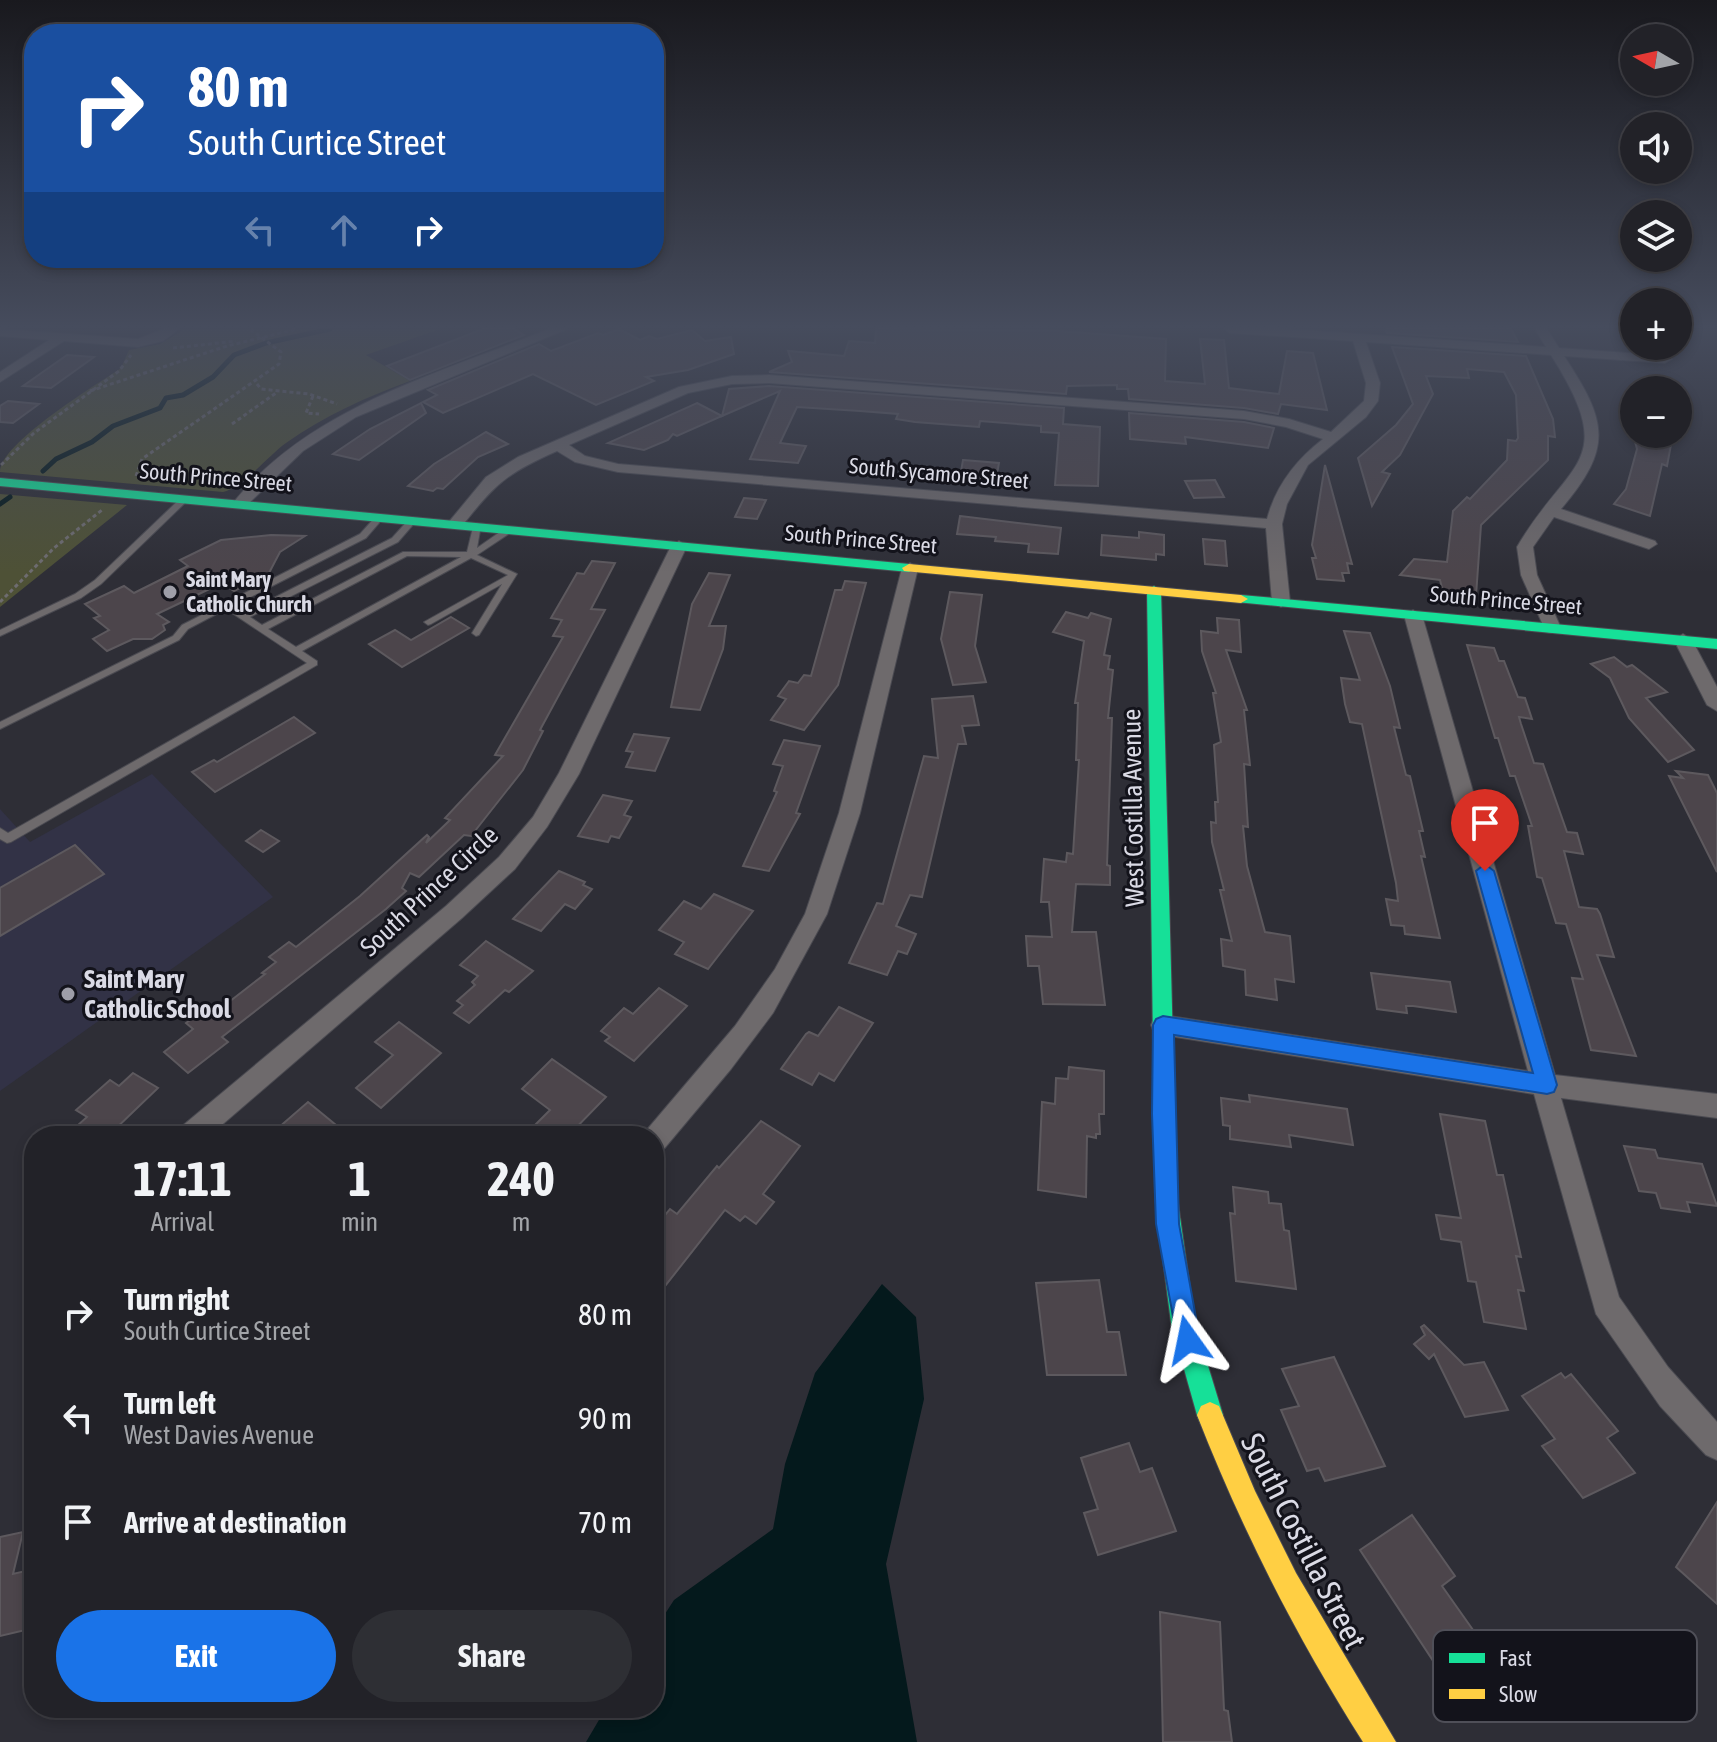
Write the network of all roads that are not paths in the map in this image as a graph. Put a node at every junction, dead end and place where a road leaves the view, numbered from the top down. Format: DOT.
graph roads {
  1 [pos="360,410"];
  2 [pos="639,410"];
  3 [pos="1181,410"];
  4 [pos="1364,410"];
  5 [pos="1589,410"];
  6 [pos="1332,437"];
  7 [pos="558,445"];
  8 [pos="0,482"];
  9 [pos="186,498"];
  10 [pos="241,503"];
  11 [pos="1552,511"];
  12 [pos="381,516"];
  13 [pos="414,519"];
  14 [pos="456,523"];
  15 [pos="1274,524"];
  16 [pos="477,525"];
  17 [pos="511,528"];
  18 [pos="1649,544"];
  19 [pos="679,546"];
  20 [pos="471,555"];
  21 [pos="910,568"];
  22 [pos="513,574"];
  23 [pos="1154,590"];
  24 [pos="1281,602"];
  25 [pos="227,606"];
  26 [pos="1413,615"];
  27 [pos="243,617"];
  28 [pos="428,622"];
  29 [pos="1552,628"];
  30 [pos="262,629"];
  31 [pos="0,633"];
  32 [pos="476,633"];
  33 [pos="1683,640"];
  34 [pos="1717,644"];
  35 [pos="296,651"];
  36 [pos="1717,705"];
  37 [pos="0,726"];
  38 [pos="0,832"];
  39 [pos="1163,1025"];
  40 [pos="1547,1085"];
  41 [pos="1717,1106"];
  42 [pos="202,1126"];
  43 [pos="664,1130"];
  44 [pos="1717,1444"];
  45 [pos="1381,1742"];
  1 -- 10 [label="street"];
  2 -- 7 [label="street"];
  3 -- 6 [label="street"];
  4 -- 6 [label="street"];
  5 -- 11 [label="street"];
  6 -- 15 [label="street"];
  7 -- 14 [label="street"];
  7 -- 15 [label="street, South Sycamore Street"];
  8 -- 9 [label="street, South Prince Street"];
  9 -- 10 [label="street, South Prince Street"];
  9 -- 31 [label="lane"];
  10 -- 12 [label="street, South Prince Street"];
  11 -- 18 [label="street"];
  11 -- 29 [label="street"];
  12 -- 13 [label="street, South Prince Street"];
  12 -- 25 [label="lane"];
  13 -- 14 [label="street, South Prince Street"];
  13 -- 27 [label="lane"];
  14 -- 16 [label="street, South Prince Street"];
  15 -- 24 [label="street"];
  16 -- 17 [label="street, South Prince Street"];
  16 -- 20 [label="lane"];
  17 -- 19 [label="street, South Prince Street"];
  17 -- 20 [label="lane"];
  19 -- 21 [label="street, South Prince Street"];
  19 -- 42 [label="street, South Prince Circle"];
  20 -- 22 [label="lane"];
  20 -- 30 [label="lane"];
  20 -- 35 [label="lane"];
  21 -- 23 [label="street, South Prince Street"];
  21 -- 43 [label="street"];
  22 -- 28 [label="lane"];
  22 -- 32 [label="lane"];
  23 -- 24 [label="street, South Prince Street"];
  23 -- 39 [label="street, West Costilla Avenue"];
  24 -- 26 [label="street, South Prince Street"];
  25 -- 27 [label="lane"];
  25 -- 37 [label="lane"];
  26 -- 29 [label="street, South Prince Street"];
  26 -- 40 [label="street"];
  27 -- 30 [label="lane"];
  29 -- 33 [label="street, South Prince Street"];
  30 -- 35 [label="lane"];
  33 -- 34 [label="street, South Prince Street"];
  33 -- 36 [label="street"];
  35 -- 38 [label="lane"];
  39 -- 40 [label="street"];
  39 -- 45 [label="street, South Costilla Street"];
  40 -- 41 [label="street"];
  40 -- 44 [label="street"];
}
